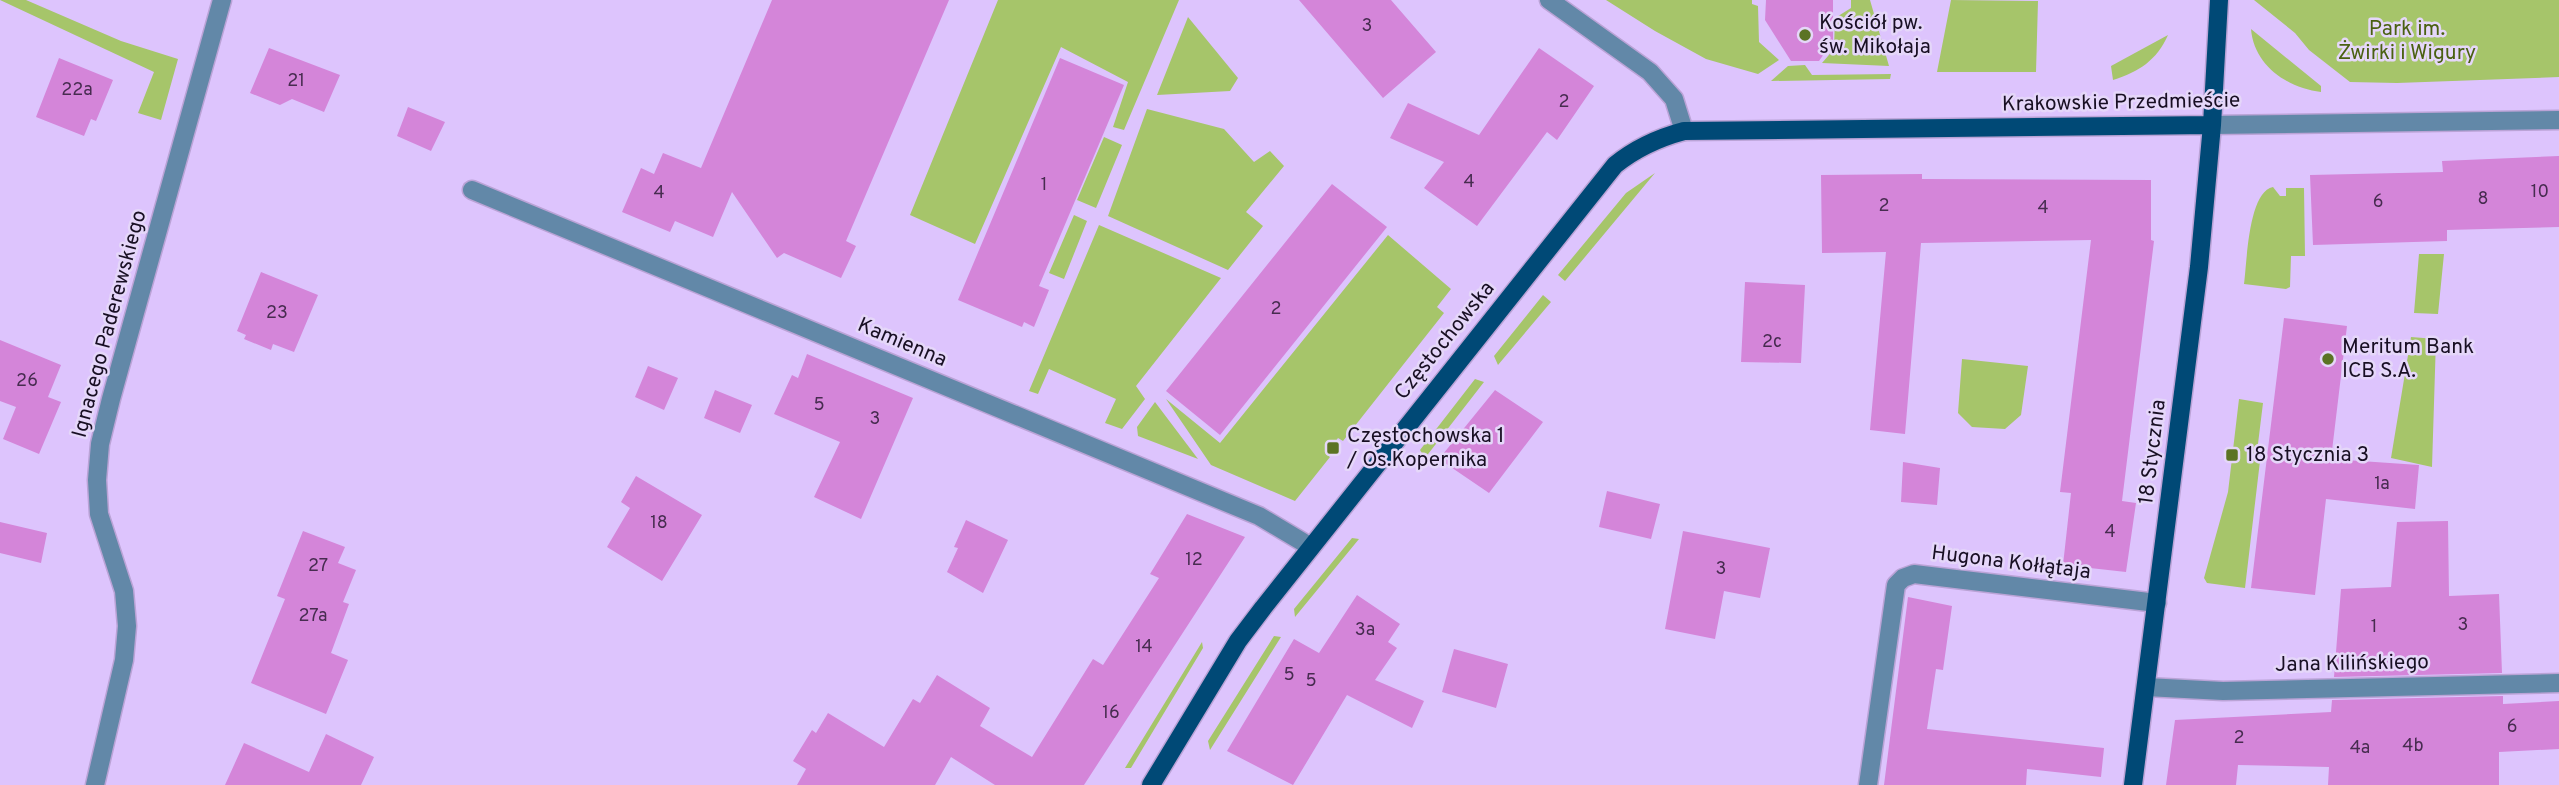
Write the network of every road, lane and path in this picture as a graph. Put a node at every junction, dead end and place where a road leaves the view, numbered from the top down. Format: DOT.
graph roads {
  1 [pos="222,0"];
  2 [pos="1549,0"];
  3 [pos="2219,0"];
  4 [pos="2559,120"];
  5 [pos="2212,125"];
  6 [pos="1684,131"];
  7 [pos="472,190"];
  8 [pos="1311,547"];
  9 [pos="2157,603"];
  10 [pos="2559,683"];
  11 [pos="2146,687"];
  12 [pos="95,785"];
  13 [pos="1151,785"];
  14 [pos="1868,785"];
  15 [pos="2133,785"];
  1 -- 12 [label="street, Ignacego Paderewskiego"];
  2 -- 6 [label="street"];
  3 -- 5 [label="main road, 18 Stycznia"];
  4 -- 5 [label="street, Krakowskie Przedmieście"];
  5 -- 6 [label="main road, Krakowskie Przedmieście"];
  5 -- 9 [label="main road, 18 Stycznia"];
  6 -- 8 [label="main road, Częstochowska"];
  7 -- 8 [label="street, Kamienna"];
  8 -- 13 [label="main road, Częstochowska"];
  9 -- 11 [label="main road, 18 Stycznia"];
  9 -- 14 [label="street, Hugona Kołłątaja"];
  10 -- 11 [label="street, Jana Kilińskiego"];
  11 -- 15 [label="main road, 18 Stycznia"];
}
